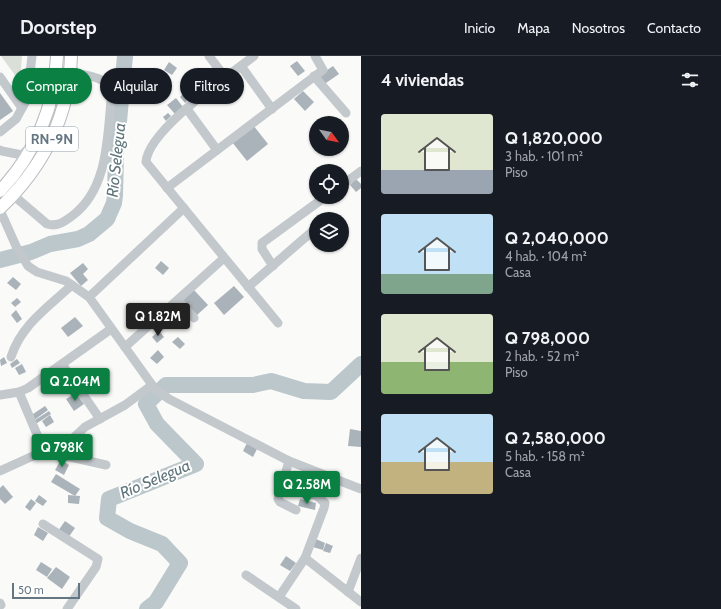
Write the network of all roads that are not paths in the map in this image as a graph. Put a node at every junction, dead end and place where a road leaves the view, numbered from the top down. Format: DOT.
graph roads {
  1 [pos="32,56"];
  2 [pos="56,56"];
  3 [pos="71,56"];
  4 [pos="209,56"];
  5 [pos="254,56"];
  6 [pos="315,56"];
  7 [pos="241,66"];
  8 [pos="70,68"];
  9 [pos="218,68"];
  10 [pos="238,68"];
  11 [pos="314,76"];
  12 [pos="0,77"];
  13 [pos="92,77"];
  14 [pos="64,104"];
  15 [pos="193,104"];
  16 [pos="22,108"];
  17 [pos="187,109"];
  18 [pos="272,109"];
  19 [pos="346,113"];
  20 [pos="0,132"];
  21 [pos="35,142"];
  22 [pos="0,150"];
  23 [pos="217,150"];
  24 [pos="360,173"];
  25 [pos="349,180"];
  26 [pos="167,188"];
  27 [pos="0,191"];
  28 [pos="14,195"];
  29 [pos="315,204"];
  30 [pos="184,208"];
  31 [pos="0,209"];
  32 [pos="309,234"];
  33 [pos="224,258"];
  34 [pos="273,266"];
  35 [pos="72,285"];
  36 [pos="248,287"];
  37 [pos="89,297"];
  38 [pos="178,300"];
  39 [pos="194,318"];
  40 [pos="278,323"];
  41 [pos="111,329"];
  42 [pos="124,347"];
  43 [pos="11,357"];
  44 [pos="62,364"];
  45 [pos="154,387"];
  46 [pos="19,392"];
  47 [pos="0,395"];
  48 [pos="100,419"];
  49 [pos="44,451"];
  50 [pos="56,454"];
  51 [pos="289,461"];
  52 [pos="106,465"];
  53 [pos="0,471"];
  54 [pos="283,483"];
  55 [pos="361,489"];
  56 [pos="296,510"];
  57 [pos="43,524"];
  58 [pos="305,558"];
  59 [pos="361,558"];
  60 [pos="246,575"];
  61 [pos="348,592"];
  62 [pos="279,597"];
  63 [pos="361,602"];
  64 [pos="67,609"];
  65 [pos="296,609"];
  1 -- 16 [label="street"];
  2 -- 21 [label="main road, RN-9N"];
  3 -- 8 [label="main road, RN-9N"];
  4 -- 9 [label="street"];
  5 -- 7 [label="street"];
  6 -- 11 [label="street"];
  7 -- 10 [label="street"];
  7 -- 18 [label="street"];
  11 -- 18 [label="street"];
  11 -- 19 [label="street"];
  12 -- 16 [label="street"];
  13 -- 28 [label="street"];
  14 -- 28 [label="main road, RN-9N"];
  15 -- 17 [label="street"];
  16 -- 20 [label="street"];
  17 -- 23 [label="street"];
  17 -- 26 [label="street"];
  18 -- 23 [label="street"];
  21 -- 22 [label="street"];
  21 -- 27 [label="main road, RN-9N"];
  23 -- 26 [label="street"];
  24 -- 25 [label="street"];
  26 -- 30 [label="street"];
  28 -- 31 [label="main road, RN-9N"];
  29 -- 34 [label="street"];
  30 -- 33 [label="street"];
  30 -- 37 [label="street"];
  31 -- 35 [label="street"];
  32 -- 34 [label="street"];
  33 -- 36 [label="street"];
  33 -- 38 [label="street"];
  34 -- 36 [label="street"];
  35 -- 37 [label="street"];
  35 -- 43 [label="street"];
  36 -- 40 [label="street"];
  37 -- 41 [label="street"];
  38 -- 39 [label="street"];
  38 -- 42 [label="street"];
  41 -- 42 [label="street"];
  41 -- 44 [label="street"];
  42 -- 45 [label="street"];
  44 -- 46 [label="street"];
  44 -- 48 [label="street"];
  45 -- 48 [label="street"];
  45 -- 51 [label="street"];
  46 -- 47 [label="street"];
  46 -- 49 [label="street"];
  48 -- 50 [label="street"];
  49 -- 50 [label="street"];
  49 -- 53 [label="street"];
  50 -- 52 [label="street"];
  51 -- 54 [label="street"];
  51 -- 55 [label="street"];
  54 -- 56 [label="street"];
  54 -- 58 [label="street"];
  57 -- 64 [label="street"];
  58 -- 61 [label="street"];
  58 -- 62 [label="street"];
  59 -- 61 [label="street"];
  60 -- 62 [label="street"];
  61 -- 63 [label="street"];
  62 -- 65 [label="street"];
}
